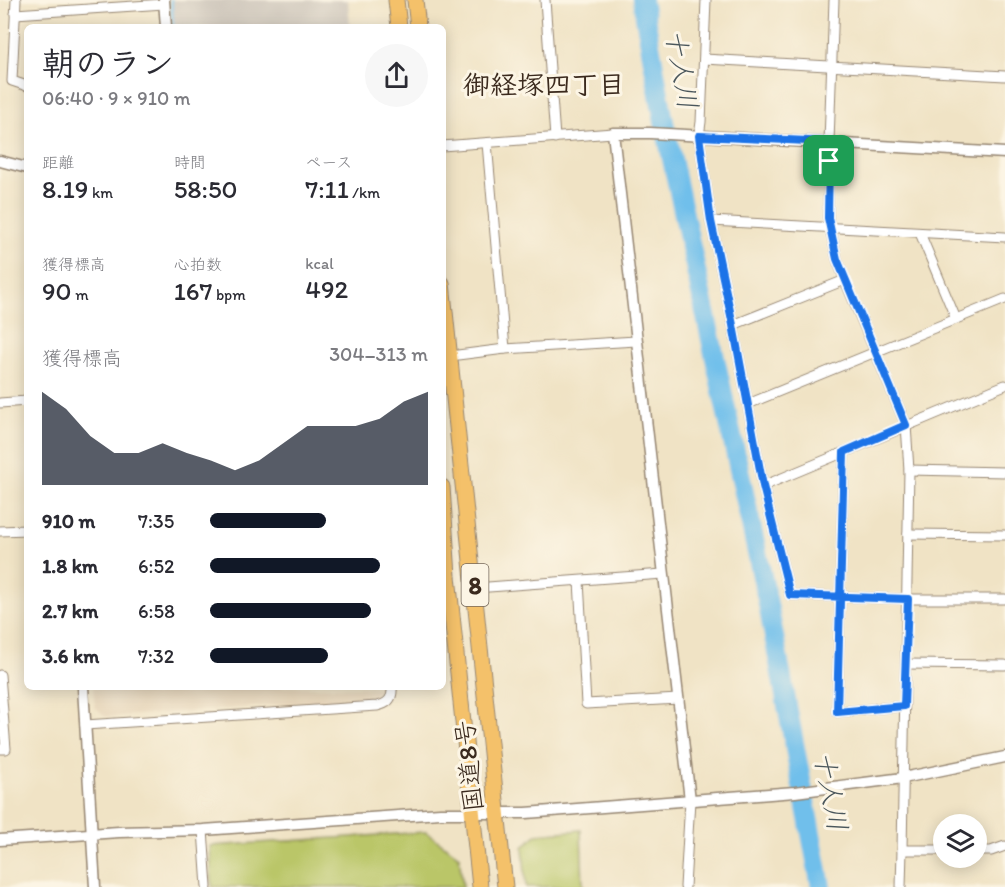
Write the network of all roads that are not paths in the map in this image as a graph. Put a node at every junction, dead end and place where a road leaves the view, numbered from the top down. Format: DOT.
graph roads {
  1 [pos="16,0"];
  2 [pos="396,0"];
  3 [pos="415,0"];
  4 [pos="545,0"];
  5 [pos="706,0"];
  6 [pos="834,0"];
  7 [pos="164,2"];
  8 [pos="15,14"];
  9 [pos="166,24"];
  10 [pos="399,24"];
  11 [pos="418,24"];
  12 [pos="704,59"];
  13 [pos="833,66"];
  14 [pos="1005,76"];
  15 [pos="24,85"];
  16 [pos="613,133"];
  17 [pos="699,136"];
  18 [pos="555,138"];
  19 [pos="487,142"];
  20 [pos="829,142"];
  21 [pos="446,146"];
  22 [pos="1005,153"];
  23 [pos="0,161"];
  24 [pos="24,167"];
  25 [pos="711,221"];
  26 [pos="831,229"];
  27 [pos="920,233"];
  28 [pos="1005,237"];
  29 [pos="845,280"];
  30 [pos="1005,299"];
  31 [pos="446,319"];
  32 [pos="956,319"];
  33 [pos="733,325"];
  34 [pos="636,341"];
  35 [pos="505,349"];
  36 [pos="877,352"];
  37 [pos="450,356"];
  38 [pos="1005,385"];
  39 [pos="24,401"];
  40 [pos="0,403"];
  41 [pos="748,404"];
  42 [pos="906,425"];
  43 [pos="844,452"];
  44 [pos="909,470"];
  45 [pos="1005,472"];
  46 [pos="763,486"];
  47 [pos="24,530"];
  48 [pos="0,531"];
  49 [pos="908,534"];
  50 [pos="1005,535"];
  51 [pos="446,546"];
  52 [pos="663,574"];
  53 [pos="579,581"];
  54 [pos="475,588"];
  55 [pos="840,597"];
  56 [pos="908,599"];
  57 [pos="1005,600"];
  58 [pos="906,664"];
  59 [pos="1005,665"];
  60 [pos="0,675"];
  61 [pos="83,690"];
  62 [pos="392,690"];
  63 [pos="679,699"];
  64 [pos="904,706"];
  65 [pos="85,725"];
  66 [pos="0,749"];
  67 [pos="1005,757"];
  68 [pos="903,778"];
  69 [pos="690,800"];
  70 [pos="472,813"];
  71 [pos="498,813"];
  72 [pos="203,830"];
  73 [pos="92,834"];
  74 [pos="0,840"];
  75 [pos="1005,846"];
  76 [pos="902,850"];
  77 [pos="933,850"];
  78 [pos="987,851"];
  79 [pos="95,887"];
  80 [pos="207,887"];
  81 [pos="480,887"];
  82 [pos="505,887"];
  83 [pos="685,887"];
  84 [pos="901,887"];
  1 -- 8 [label="street"];
  2 -- 10 [label="highway"];
  3 -- 11 [label="highway"];
  4 -- 18 [label="street"];
  5 -- 12 [label="street"];
  6 -- 13 [label="street"];
  7 -- 8 [label="street"];
  7 -- 9 [label="street"];
  8 -- 15 [label="street"];
  12 -- 13 [label="street"];
  12 -- 17 [label="street"];
  13 -- 14 [label="street"];
  13 -- 20 [label="street"];
  16 -- 17 [label="street"];
  16 -- 18 [label="street"];
  16 -- 34 [label="street"];
  17 -- 20 [label="street"];
  17 -- 25 [label="street"];
  18 -- 19 [label="street"];
  19 -- 21 [label="street"];
  19 -- 35 [label="street"];
  20 -- 22 [label="street"];
  20 -- 26 [label="street"];
  23 -- 24 [label="street"];
  25 -- 26 [label="street"];
  25 -- 33 [label="street"];
  26 -- 27 [label="street"];
  26 -- 29 [label="street"];
  27 -- 28 [label="street"];
  27 -- 32 [label="street"];
  29 -- 33 [label="street"];
  29 -- 36 [label="street"];
  30 -- 32 [label="street"];
  31 -- 37 [label="highway, 国道8号 / 8"];
  32 -- 36 [label="street"];
  33 -- 41 [label="street"];
  34 -- 35 [label="street"];
  34 -- 52 [label="street"];
  35 -- 37 [label="street"];
  36 -- 41 [label="street"];
  36 -- 42 [label="street"];
  37 -- 54 [label="highway, 国道8号 / 8"];
  38 -- 42 [label="street"];
  39 -- 40 [label="street"];
  41 -- 46 [label="street"];
  42 -- 43 [label="street"];
  42 -- 44 [label="street"];
  43 -- 46 [label="street"];
  43 -- 55 [label="street"];
  44 -- 45 [label="street"];
  44 -- 49 [label="street"];
  46 -- 55 [label="street"];
  47 -- 48 [label="street"];
  49 -- 50 [label="street"];
  49 -- 56 [label="street"];
  51 -- 70 [label="highway, 国道8号 / 8"];
  52 -- 53 [label="street"];
  52 -- 63 [label="street"];
  53 -- 54 [label="street"];
  53 -- 63 [label="street"];
  54 -- 71 [label="highway, 国道8号 / 8"];
  55 -- 56 [label="street"];
  55 -- 64 [label="street"];
  56 -- 57 [label="street"];
  56 -- 58 [label="street"];
  58 -- 59 [label="street"];
  58 -- 64 [label="street"];
  60 -- 66 [label="street"];
  61 -- 65 [label="street"];
  62 -- 65 [label="street"];
  63 -- 69 [label="street"];
  64 -- 68 [label="street"];
  65 -- 73 [label="street"];
  67 -- 68 [label="street"];
  68 -- 69 [label="street"];
  68 -- 76 [label="street"];
  69 -- 71 [label="street"];
  69 -- 83 [label="street"];
  70 -- 71 [label="street"];
  70 -- 72 [label="street"];
  70 -- 81 [label="highway, 国道8号 / 8"];
  71 -- 82 [label="highway, 国道8号 / 8"];
  72 -- 73 [label="street"];
  72 -- 80 [label="street"];
  73 -- 74 [label="street"];
  73 -- 79 [label="street"];
  75 -- 78 [label="street"];
  76 -- 77 [label="street"];
  76 -- 84 [label="street"];
}
